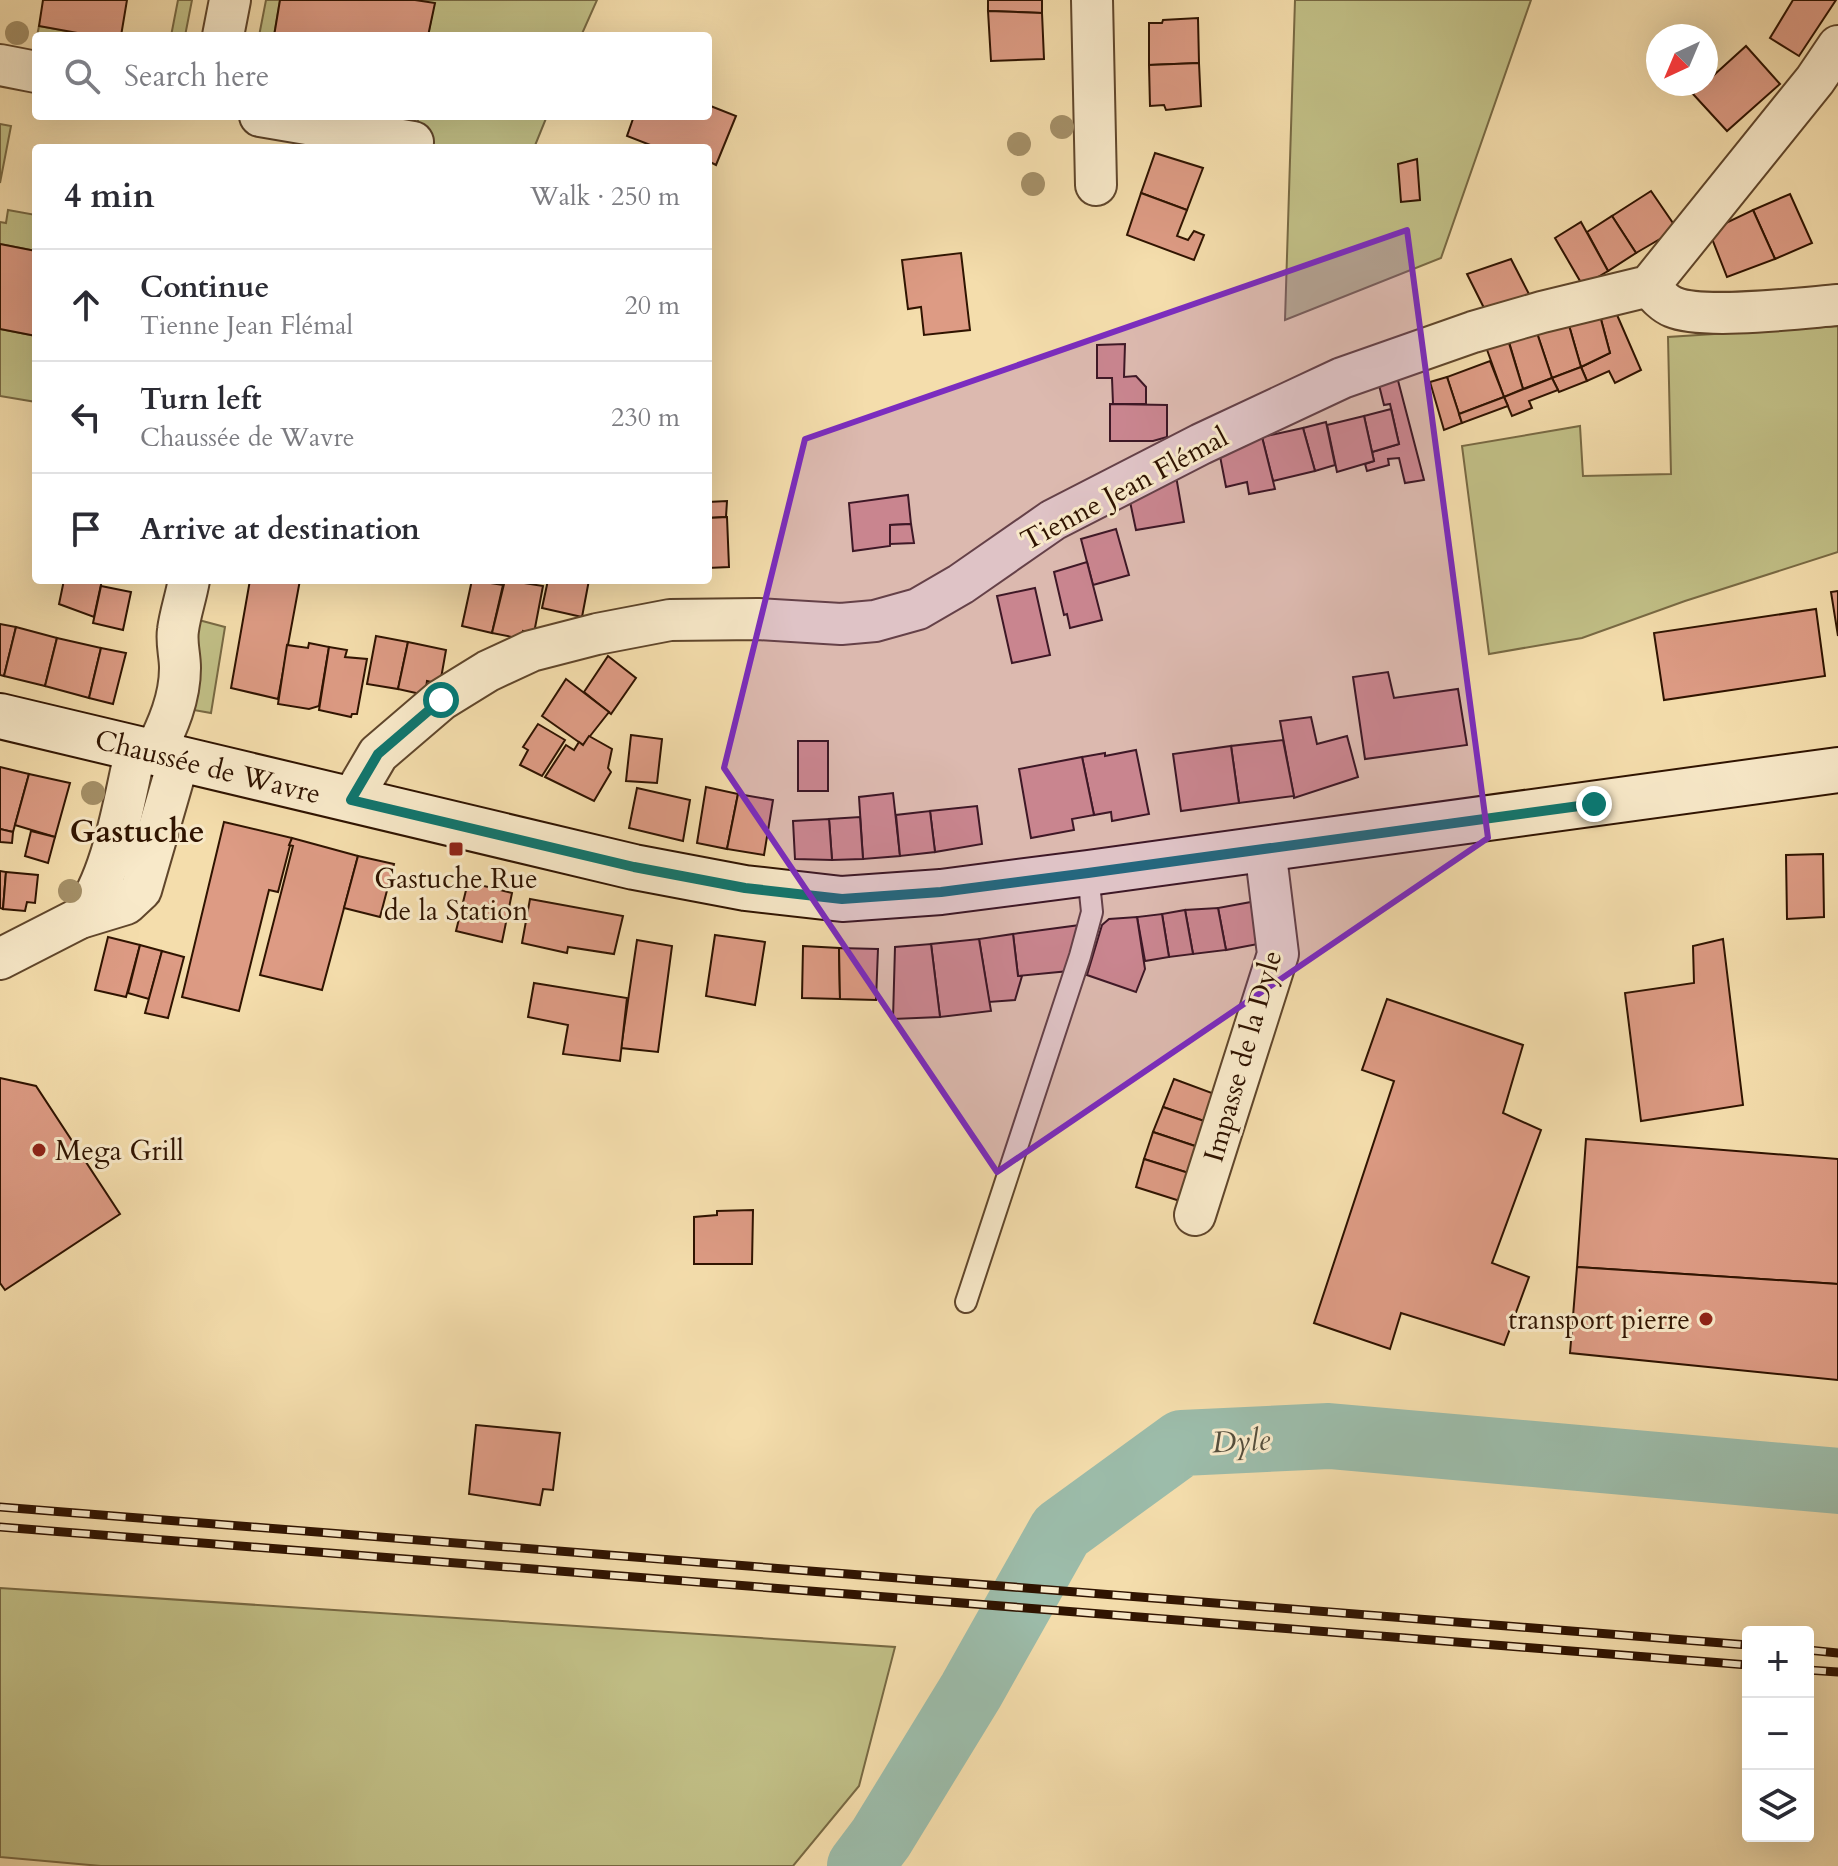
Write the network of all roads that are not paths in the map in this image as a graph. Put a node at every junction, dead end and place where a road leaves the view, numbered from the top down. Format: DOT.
graph roads {
  1 [pos="230,0"];
  2 [pos="1092,0"];
  3 [pos="224,32"];
  4 [pos="1838,46"];
  5 [pos="0,65"];
  6 [pos="32,71"];
  7 [pos="267,127"];
  8 [pos="413,142"];
  9 [pos="1096,185"];
  10 [pos="1649,286"];
  11 [pos="1838,305"];
  12 [pos="188,584"];
  13 [pos="0,716"];
  14 [pos="157,753"];
  15 [pos="1838,770"];
  16 [pos="351,800"];
  17 [pos="1265,848"];
  18 [pos="1088,873"];
  19 [pos="0,924"];
  20 [pos="64,925"];
  21 [pos="0,959"];
  22 [pos="1195,1215"];
  23 [pos="966,1302"];
  1 -- 3 [label="street"];
  2 -- 9 [label="street"];
  4 -- 10 [label="street"];
  5 -- 6 [label="street"];
  7 -- 8 [label="street"];
  10 -- 11 [label="street"];
  10 -- 16 [label="street, Tienne Jean Flémal"];
  12 -- 14 [label="street"];
  13 -- 14 [label="main road, Chaussée de Wavre"];
  14 -- 16 [label="main road, Chaussée de Wavre"];
  14 -- 20 [label="street"];
  15 -- 17 [label="main road, Chaussée de Wavre"];
  16 -- 18 [label="main road, Chaussée de Wavre"];
  17 -- 18 [label="main road, Chaussée de Wavre"];
  17 -- 22 [label="street, Impasse de la Dyle"];
  18 -- 23 [label="lane"];
  19 -- 20 [label="street"];
  20 -- 21 [label="street"];
}
